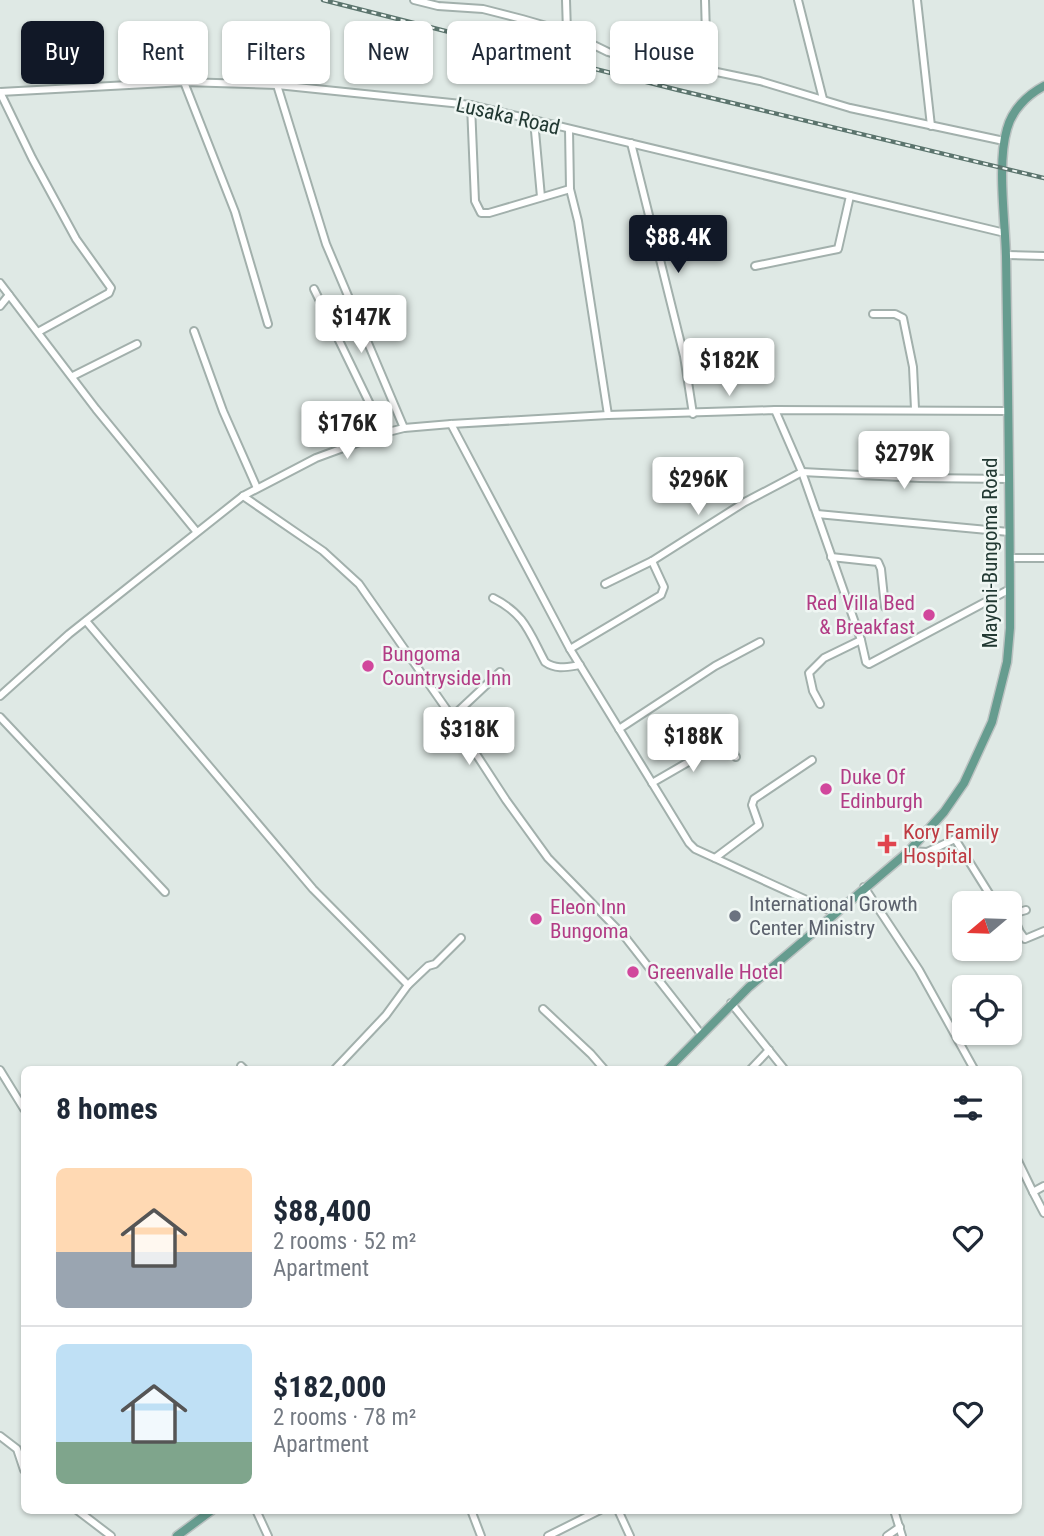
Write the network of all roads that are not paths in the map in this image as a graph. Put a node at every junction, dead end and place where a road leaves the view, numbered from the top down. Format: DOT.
graph roads {
  1 [pos="414,0"];
  2 [pos="484,0"];
  3 [pos="566,0"];
  4 [pos="705,0"];
  5 [pos="798,0"];
  6 [pos="917,0"];
  7 [pos="426,2"];
  8 [pos="483,9"];
  9 [pos="527,21"];
  10 [pos="567,21"];
  11 [pos="706,21"];
  12 [pos="718,71"];
  13 [pos="208,83"];
  14 [pos="147,84"];
  15 [pos="185,84"];
  16 [pos="278,85"];
  17 [pos="1044,86"];
  18 [pos="0,92"];
  19 [pos="823,99"];
  20 [pos="471,105"];
  21 [pos="534,120"];
  22 [pos="931,126"];
  23 [pos="569,130"];
  24 [pos="1004,141"];
  25 [pos="632,143"];
  26 [pos="570,189"];
  27 [pos="850,196"];
  28 [pos="541,197"];
  29 [pos="1005,233"];
  30 [pos="1006,254"];
  31 [pos="1044,256"];
  32 [pos="755,267"];
  33 [pos="0,283"];
  34 [pos="314,289"];
  35 [pos="9,295"];
  36 [pos="0,306"];
  37 [pos="873,314"];
  38 [pos="268,324"];
  39 [pos="194,331"];
  40 [pos="38,332"];
  41 [pos="137,344"];
  42 [pos="73,376"];
  43 [pos="915,409"];
  44 [pos="775,410"];
  45 [pos="1007,411"];
  46 [pos="693,414"];
  47 [pos="608,415"];
  48 [pos="451,424"];
  49 [pos="404,428"];
  50 [pos="384,433"];
  51 [pos="802,472"];
  52 [pos="1009,479"];
  53 [pos="257,488"];
  54 [pos="243,495"];
  55 [pos="817,514"];
  56 [pos="196,531"];
  57 [pos="1009,533"];
  58 [pos="831,557"];
  59 [pos="1010,558"];
  60 [pos="1044,558"];
  61 [pos="652,561"];
  62 [pos="605,584"];
  63 [pos="1010,589"];
  64 [pos="493,598"];
  65 [pos="885,607"];
  66 [pos="86,621"];
  67 [pos="861,640"];
  68 [pos="760,642"];
  69 [pos="570,649"];
  70 [pos="580,665"];
  71 [pos="500,672"];
  72 [pos="0,696"];
  73 [pos="820,704"];
  74 [pos="0,717"];
  75 [pos="452,717"];
  76 [pos="619,729"];
  77 [pos="736,757"];
  78 [pos="812,760"];
  79 [pos="652,783"];
  80 [pos="909,851"];
  81 [pos="715,858"];
  82 [pos="864,887"];
  83 [pos="987,891"];
  84 [pos="166,892"];
  85 [pos="1026,910"];
  86 [pos="1022,911"];
  87 [pos="835,913"];
  88 [pos="1044,931"];
  89 [pos="1022,934"];
  90 [pos="461,938"];
  91 [pos="408,985"];
  92 [pos="731,1003"];
  93 [pos="543,1009"];
  94 [pos="701,1034"];
  95 [pos="769,1050"];
  96 [pos="338,1066"];
  97 [pos="601,1066"];
  98 [pos="671,1066"];
  99 [pos="754,1066"];
  100 [pos="782,1066"];
  101 [pos="972,1066"];
  102 [pos="0,1070"];
  103 [pos="21,1105"];
  104 [pos="1022,1169"];
  105 [pos="1044,1186"];
  106 [pos="1033,1192"];
  107 [pos="1044,1213"];
  108 [pos="0,1436"];
  109 [pos="21,1461"];
  110 [pos="82,1514"];
  111 [pos="207,1514"];
  112 [pos="258,1514"];
  113 [pos="473,1514"];
  114 [pos="592,1514"];
  115 [pos="620,1514"];
  116 [pos="895,1514"];
  117 [pos="900,1527"];
  118 [pos="111,1536"];
  119 [pos="177,1536"];
  120 [pos="268,1536"];
  121 [pos="481,1536"];
  122 [pos="548,1536"];
  123 [pos="630,1536"];
  124 [pos="887,1536"];
  125 [pos="902,1536"];
  1 -- 7 [label="street"];
  2 -- 8 [label="street"];
  3 -- 10 [label="street"];
  4 -- 11 [label="street"];
  5 -- 19 [label="street"];
  6 -- 22 [label="street"];
  7 -- 8 [label="street"];
  8 -- 9 [label="street"];
  12 -- 19 [label="street"];
  13 -- 16 [label="street, Lusaka Road"];
  14 -- 18 [label="street, Lusaka Road"];
  15 -- 38 [label="street"];
  16 -- 20 [label="street, Lusaka Road"];
  16 -- 49 [label="street"];
  17 -- 24 [label="main road, Mayoni-Bungoma Road"];
  18 -- 40 [label="street"];
  19 -- 22 [label="street"];
  20 -- 21 [label="street, Lusaka Road"];
  20 -- 28 [label="street"];
  21 -- 23 [label="street, Lusaka Road"];
  21 -- 28 [label="street"];
  22 -- 24 [label="street"];
  23 -- 25 [label="street, Lusaka Road"];
  23 -- 26 [label="street"];
  24 -- 29 [label="main road, Mayoni-Bungoma Road"];
  25 -- 27 [label="street, Lusaka Road"];
  25 -- 46 [label="street"];
  26 -- 28 [label="street"];
  26 -- 47 [label="street"];
  27 -- 29 [label="street, Lusaka Road"];
  27 -- 32 [label="street"];
  29 -- 30 [label="main road, Mayoni-Bungoma Road"];
  30 -- 31 [label="street"];
  30 -- 45 [label="main road, Mayoni-Bungoma Road"];
  33 -- 35 [label="street"];
  34 -- 50 [label="street"];
  35 -- 36 [label="street"];
  35 -- 40 [label="street"];
  37 -- 43 [label="street"];
  39 -- 53 [label="street"];
  40 -- 42 [label="street"];
  41 -- 42 [label="street"];
  42 -- 56 [label="street"];
  43 -- 44 [label="street"];
  43 -- 45 [label="street"];
  44 -- 46 [label="street"];
  44 -- 51 [label="street"];
  45 -- 52 [label="main road, Mayoni-Bungoma Road"];
  46 -- 47 [label="street"];
  47 -- 48 [label="street"];
  48 -- 49 [label="street"];
  48 -- 69 [label="street"];
  49 -- 50 [label="street"];
  50 -- 53 [label="street"];
  51 -- 52 [label="street"];
  51 -- 55 [label="street"];
  51 -- 61 [label="street"];
  52 -- 57 [label="main road, Mayoni-Bungoma Road"];
  53 -- 54 [label="street"];
  54 -- 56 [label="street"];
  54 -- 75 [label="street"];
  55 -- 57 [label="street"];
  55 -- 58 [label="street"];
  56 -- 66 [label="street"];
  57 -- 59 [label="main road, Mayoni-Bungoma Road"];
  58 -- 65 [label="street"];
  58 -- 67 [label="street"];
  59 -- 60 [label="street"];
  59 -- 63 [label="main road, Mayoni-Bungoma Road"];
  61 -- 62 [label="street"];
  61 -- 69 [label="street"];
  63 -- 67 [label="street"];
  63 -- 80 [label="main road, Mayoni-Bungoma Road"];
  64 -- 70 [label="street"];
  66 -- 72 [label="street"];
  66 -- 91 [label="street"];
  67 -- 73 [label="street"];
  68 -- 76 [label="street"];
  69 -- 70 [label="street"];
  70 -- 76 [label="street"];
  71 -- 75 [label="street"];
  74 -- 84 [label="street"];
  75 -- 94 [label="street"];
  76 -- 79 [label="street"];
  77 -- 79 [label="street"];
  78 -- 81 [label="street"];
  79 -- 81 [label="street"];
  80 -- 82 [label="main road, Mayoni-Bungoma Road"];
  80 -- 83 [label="street"];
  81 -- 87 [label="street"];
  82 -- 87 [label="main road, Mayoni-Bungoma Road"];
  82 -- 101 [label="street"];
  85 -- 86 [label="street"];
  87 -- 92 [label="main road, Mayoni-Bungoma Road"];
  88 -- 89 [label="street"];
  90 -- 91 [label="street"];
  91 -- 96 [label="street"];
  92 -- 94 [label="main road, Mayoni-Bungoma Road"];
  92 -- 95 [label="street"];
  93 -- 97 [label="street"];
  94 -- 98 [label="main road, Mayoni-Bungoma Road"];
  95 -- 99 [label="street"];
  95 -- 100 [label="street"];
  102 -- 103 [label="street"];
  104 -- 106 [label="street"];
  105 -- 106 [label="street"];
  106 -- 107 [label="street"];
  108 -- 109 [label="street"];
  110 -- 118 [label="street"];
  111 -- 119 [label="main road"];
  112 -- 120 [label="street"];
  113 -- 121 [label="street"];
  114 -- 122 [label="street"];
  115 -- 123 [label="street"];
  116 -- 117 [label="street"];
  117 -- 124 [label="street"];
  117 -- 125 [label="street"];
}
